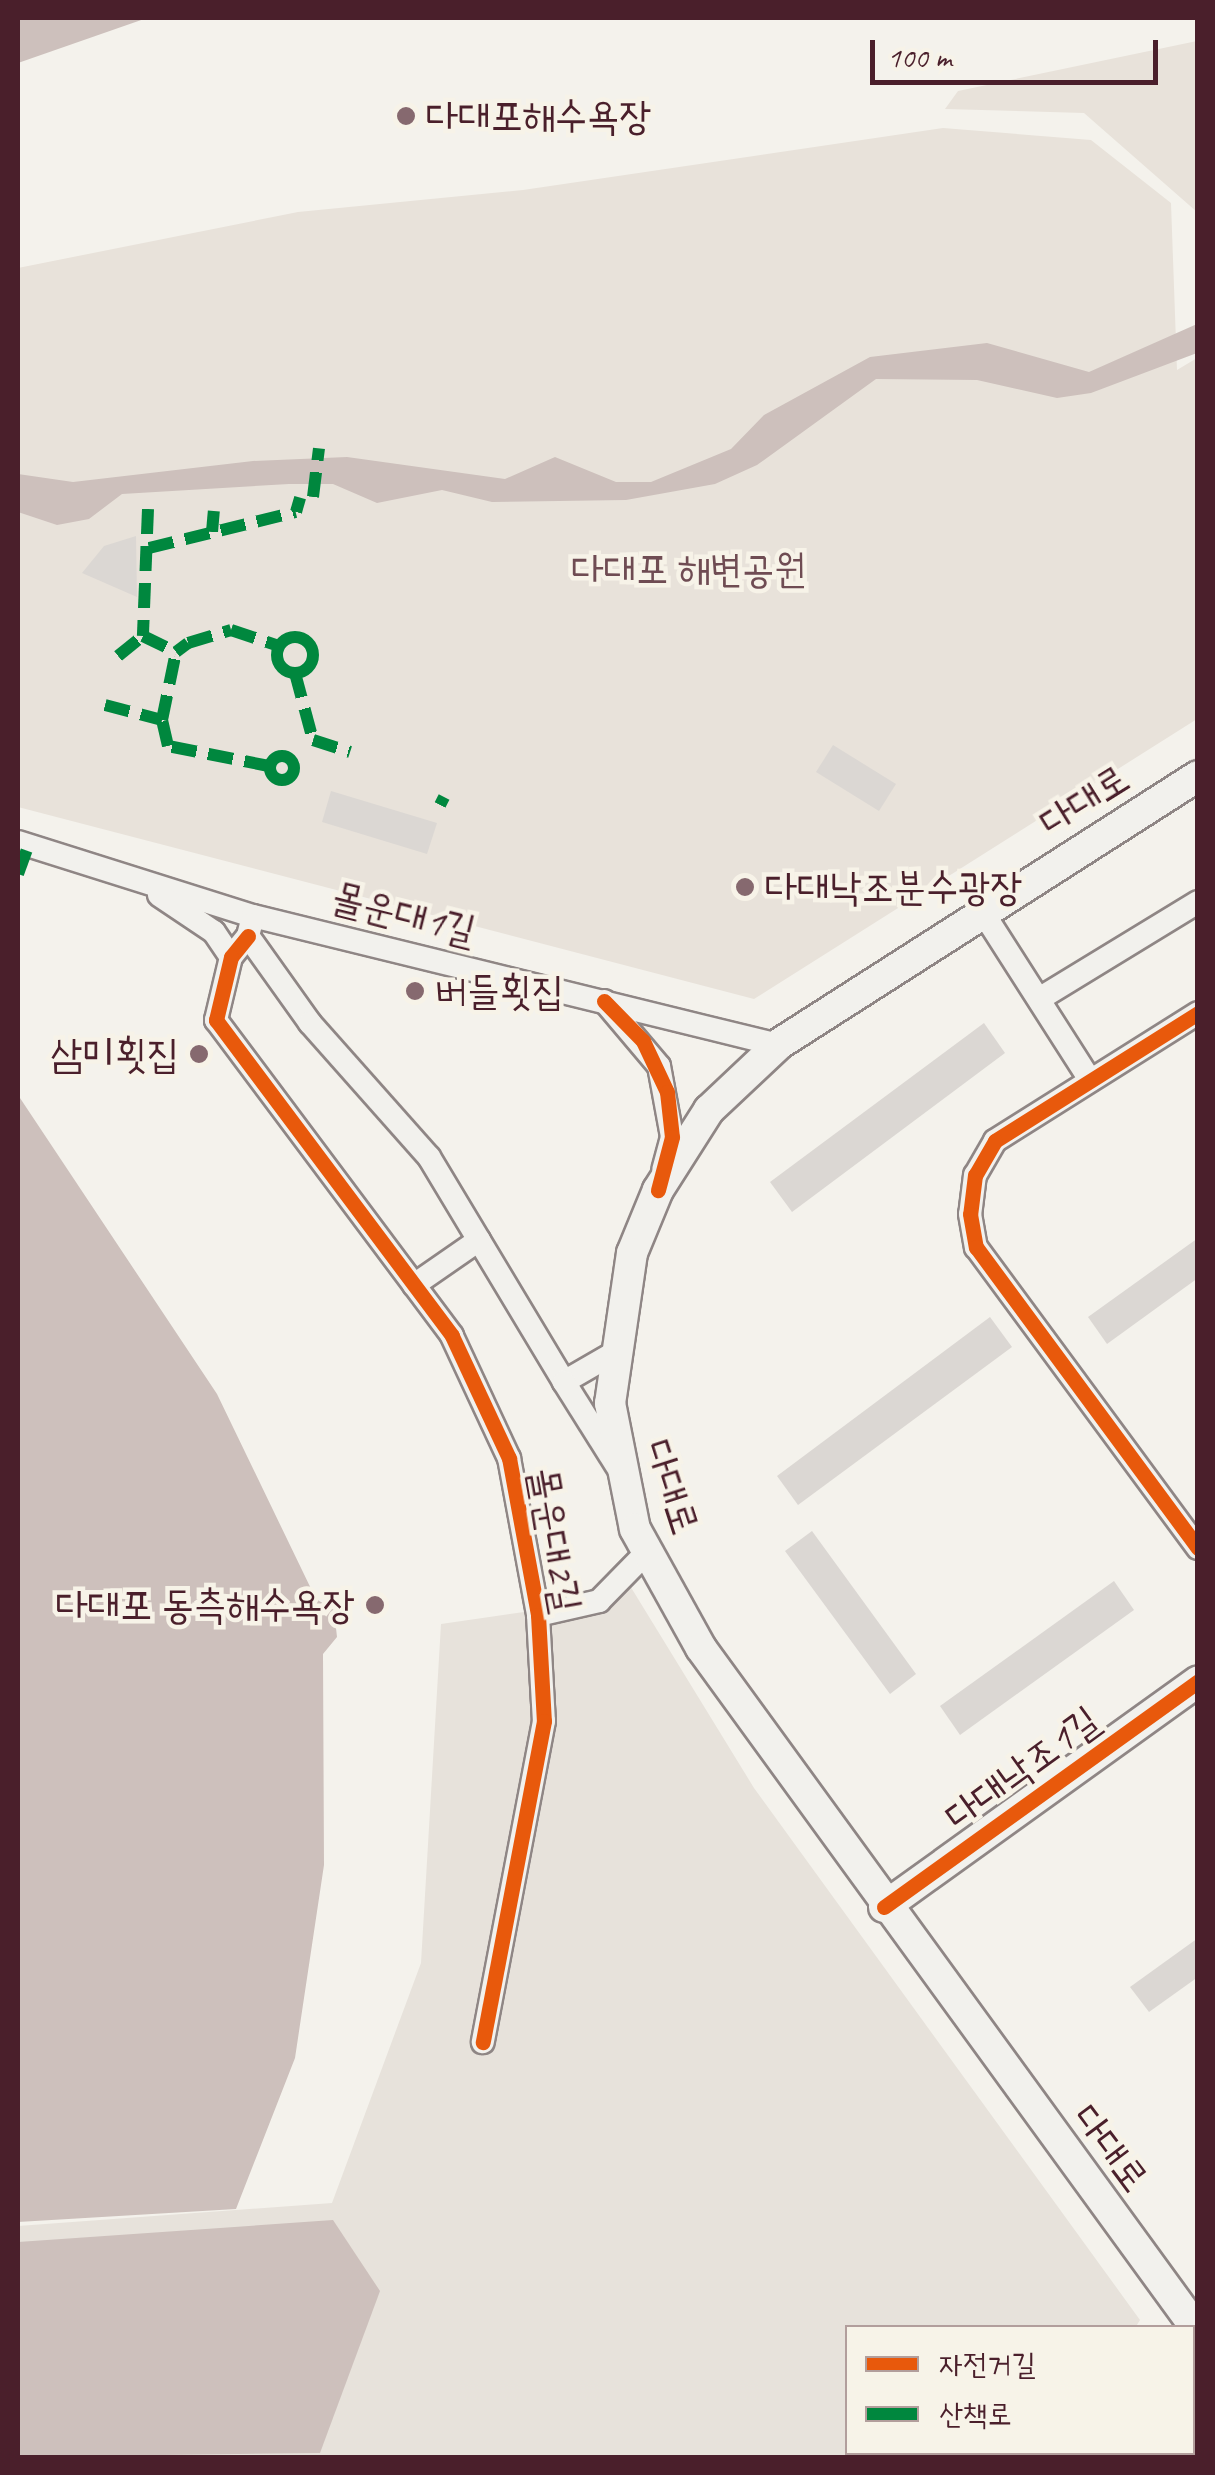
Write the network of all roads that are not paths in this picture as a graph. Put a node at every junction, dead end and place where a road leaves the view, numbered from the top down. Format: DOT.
graph roads {
  1 [pos="1198,776"];
  2 [pos="18,842"];
  3 [pos="141,882"];
  4 [pos="1198,902"];
  5 [pos="982,911"];
  6 [pos="251,926"];
  7 [pos="231,956"];
  8 [pos="1039,1000"];
  9 [pos="604,1002"];
  10 [pos="1198,1012"];
  11 [pos="778,1045"];
  12 [pos="1090,1080"];
  13 [pos="658,1190"];
  14 [pos="479,1240"];
  15 [pos="414,1285"];
  16 [pos="614,1353"];
  17 [pos="564,1382"];
  18 [pos="617,1466"];
  19 [pos="1198,1548"];
  20 [pos="648,1551"];
  21 [pos="538,1615"];
  22 [pos="1198,1681"];
  23 [pos="884,1907"];
  24 [pos="483,2042"];
  25 [pos="1194,2325"];
  1 -- 5 [label="main road, 다대로"];
  2 -- 3 [label="street, 몰운대1길"];
  3 -- 6 [label="street, 몰운대1길"];
  3 -- 7 [label="street"];
  4 -- 8 [label="street"];
  5 -- 8 [label="street"];
  5 -- 11 [label="main road, 다대로"];
  6 -- 7 [label="street"];
  6 -- 9 [label="street, 몰운대1길"];
  6 -- 14 [label="street"];
  7 -- 15 [label="street, 몰운대2길"];
  8 -- 12 [label="street"];
  9 -- 11 [label="street, 몰운대1길"];
  9 -- 13 [label="street"];
  10 -- 12 [label="street"];
  11 -- 13 [label="main road, 다대로"];
  12 -- 19 [label="street"];
  13 -- 16 [label="main road, 다대로"];
  14 -- 15 [label="street"];
  14 -- 17 [label="street"];
  15 -- 21 [label="street, 몰운대2길"];
  16 -- 17 [label="street"];
  16 -- 18 [label="main road, 다대로"];
  17 -- 18 [label="street"];
  18 -- 20 [label="main road, 다대로"];
  20 -- 21 [label="street"];
  20 -- 23 [label="main road, 다대로"];
  21 -- 24 [label="street, 몰운대2길"];
  22 -- 23 [label="main road, 다대낙조1길"];
  23 -- 25 [label="main road, 다대로"];
}
